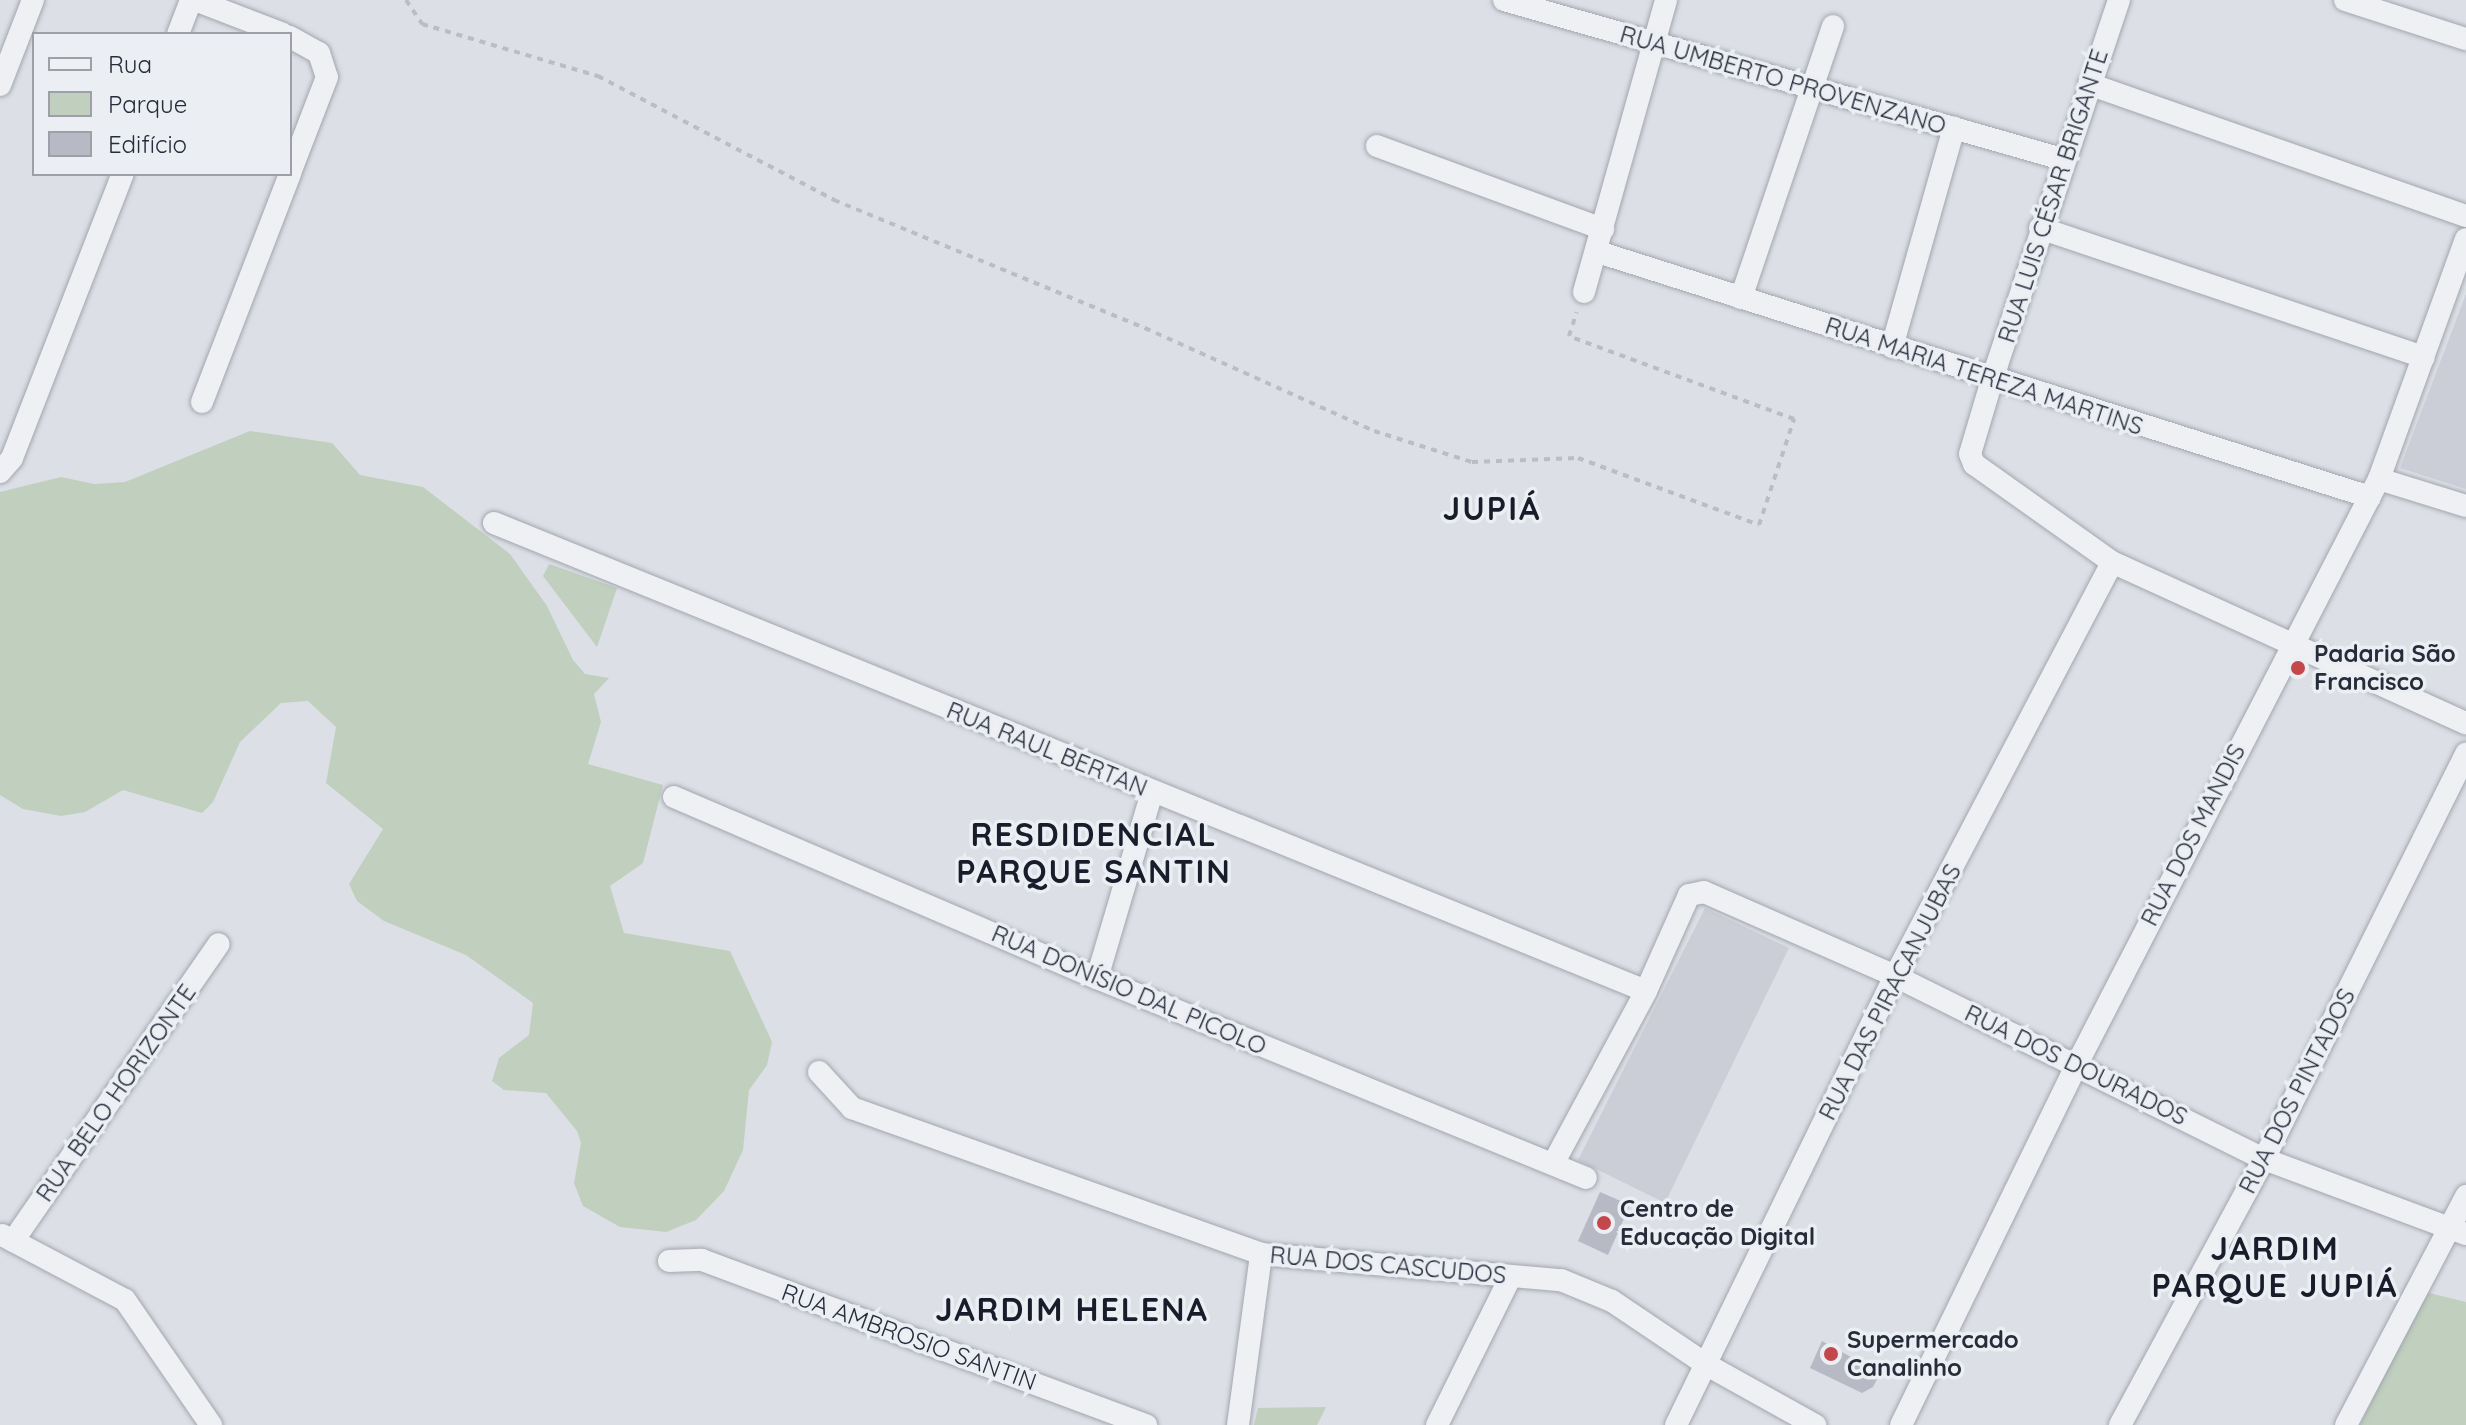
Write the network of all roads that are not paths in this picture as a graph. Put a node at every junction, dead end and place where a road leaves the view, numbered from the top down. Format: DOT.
graph roads {
  1 [pos="33,0"];
  2 [pos="193,0"];
  3 [pos="1504,0"];
  4 [pos="1666,0"];
  5 [pos="2119,0"];
  6 [pos="2345,0"];
  7 [pos="1833,26"];
  8 [pos="179,32"];
  9 [pos="278,32"];
  10 [pos="292,38"];
  11 [pos="2466,39"];
  12 [pos="1654,45"];
  13 [pos="2089,84"];
  14 [pos="0,85"];
  15 [pos="1813,89"];
  16 [pos="1954,128"];
  17 [pos="1377,146"];
  18 [pos="2062,159"];
  19 [pos="292,169"];
  20 [pos="122,176"];
  21 [pos="289,176"];
  22 [pos="2466,216"];
  23 [pos="2040,228"];
  24 [pos="1603,229"];
  25 [pos="2466,239"];
  26 [pos="1598,252"];
  27 [pos="2460,274"];
  28 [pos="1584,292"];
  29 [pos="1741,298"];
  30 [pos="1892,347"];
  31 [pos="2424,357"];
  32 [pos="1992,380"];
  33 [pos="202,402"];
  34 [pos="0,472"];
  35 [pos="2375,488"];
  36 [pos="2466,506"];
  37 [pos="494,523"];
  38 [pos="2112,562"];
  39 [pos="2290,644"];
  40 [pos="2466,723"];
  41 [pos="2466,753"];
  42 [pos="1152,792"];
  43 [pos="674,797"];
  44 [pos="219,944"];
  45 [pos="1895,976"];
  46 [pos="1097,978"];
  47 [pos="1646,991"];
  48 [pos="2077,1064"];
  49 [pos="819,1072"];
  50 [pos="2264,1159"];
  51 [pos="1553,1164"];
  52 [pos="1586,1178"];
  53 [pos="2466,1196"];
  54 [pos="2458,1231"];
  55 [pos="7,1237"];
  56 [pos="1261,1254"];
  57 [pos="669,1261"];
  58 [pos="1511,1276"];
  59 [pos="1707,1365"];
  60 [pos="211,1425"];
  61 [pos="1146,1425"];
  62 [pos="1238,1425"];
  63 [pos="1437,1425"];
  64 [pos="1676,1425"];
  65 [pos="1815,1425"];
  66 [pos="1901,1425"];
  67 [pos="2120,1425"];
  68 [pos="2346,1425"];
  1 -- 14 [label="street"];
  2 -- 8 [label="street"];
  2 -- 9 [label="street"];
  3 -- 12 [label="street, RUA UMBERTO PROVENZANO"];
  4 -- 12 [label="street"];
  5 -- 13 [label="street, RUA LUIS CÉSAR BRIGANTE"];
  6 -- 11 [label="street"];
  7 -- 15 [label="street"];
  10 -- 19 [label="street"];
  12 -- 15 [label="street, RUA UMBERTO PROVENZANO"];
  12 -- 24 [label="street"];
  13 -- 18 [label="street, RUA LUIS CÉSAR BRIGANTE"];
  13 -- 22 [label="street"];
  15 -- 16 [label="street, RUA UMBERTO PROVENZANO"];
  15 -- 29 [label="street"];
  16 -- 18 [label="street, RUA UMBERTO PROVENZANO"];
  16 -- 30 [label="street"];
  17 -- 24 [label="street"];
  18 -- 23 [label="street, RUA LUIS CÉSAR BRIGANTE"];
  20 -- 34 [label="street"];
  21 -- 33 [label="street"];
  23 -- 31 [label="street"];
  23 -- 32 [label="street, RUA LUIS CÉSAR BRIGANTE"];
  24 -- 26 [label="street"];
  25 -- 27 [label="street, RUA DOS MANDIS"];
  26 -- 28 [label="street"];
  26 -- 29 [label="street, RUA MARIA TEREZA MARTINS"];
  27 -- 31 [label="street, RUA DOS MANDIS"];
  29 -- 30 [label="street, RUA MARIA TEREZA MARTINS"];
  30 -- 32 [label="street, RUA MARIA TEREZA MARTINS"];
  31 -- 35 [label="street, RUA DOS MANDIS"];
  32 -- 35 [label="street, RUA MARIA TEREZA MARTINS"];
  32 -- 38 [label="street, RUA LUIS CÉSAR BRIGANTE"];
  35 -- 36 [label="street, RUA MARIA TEREZA MARTINS"];
  35 -- 39 [label="street, RUA DOS MANDIS"];
  37 -- 42 [label="street, RUA RAUL BERTAN"];
  38 -- 39 [label="street"];
  38 -- 45 [label="street, RUA DAS PIRACANJUBAS"];
  39 -- 40 [label="street"];
  39 -- 48 [label="street, RUA DOS MANDIS"];
  41 -- 50 [label="street, RUA DOS PINTADOS"];
  42 -- 46 [label="street"];
  42 -- 47 [label="street, RUA RAUL BERTAN"];
  43 -- 46 [label="street, RUA DONÍSIO DAL PICOLO"];
  44 -- 55 [label="street, RUA BELO HORIZONTE"];
  45 -- 47 [label="street, RUA DOS DOURADOS"];
  45 -- 48 [label="street, RUA DOS DOURADOS"];
  45 -- 59 [label="street, RUA DAS PIRACANJUBAS"];
  46 -- 51 [label="street, RUA DONÍSIO DAL PICOLO"];
  47 -- 51 [label="street"];
  48 -- 50 [label="street, RUA DOS DOURADOS"];
  48 -- 66 [label="street, RUA DOS MANDIS"];
  49 -- 56 [label="street, RUA DOS CASCUDOS"];
  50 -- 54 [label="street, RUA DOS DOURADOS"];
  50 -- 67 [label="street, RUA DOS PINTADOS"];
  51 -- 52 [label="street, RUA DONÍSIO DAL PICOLO"];
  53 -- 54 [label="street"];
  54 -- 68 [label="street"];
  55 -- 60 [label="street"];
  56 -- 58 [label="street, RUA DOS CASCUDOS"];
  56 -- 62 [label="street"];
  57 -- 61 [label="street, RUA AMBROSIO SANTIN"];
  58 -- 59 [label="street, RUA DOS CASCUDOS"];
  58 -- 63 [label="street"];
  59 -- 64 [label="street, RUA DAS PIRACANJUBAS"];
  59 -- 65 [label="street, RUA DOS CASCUDOS"];
}
